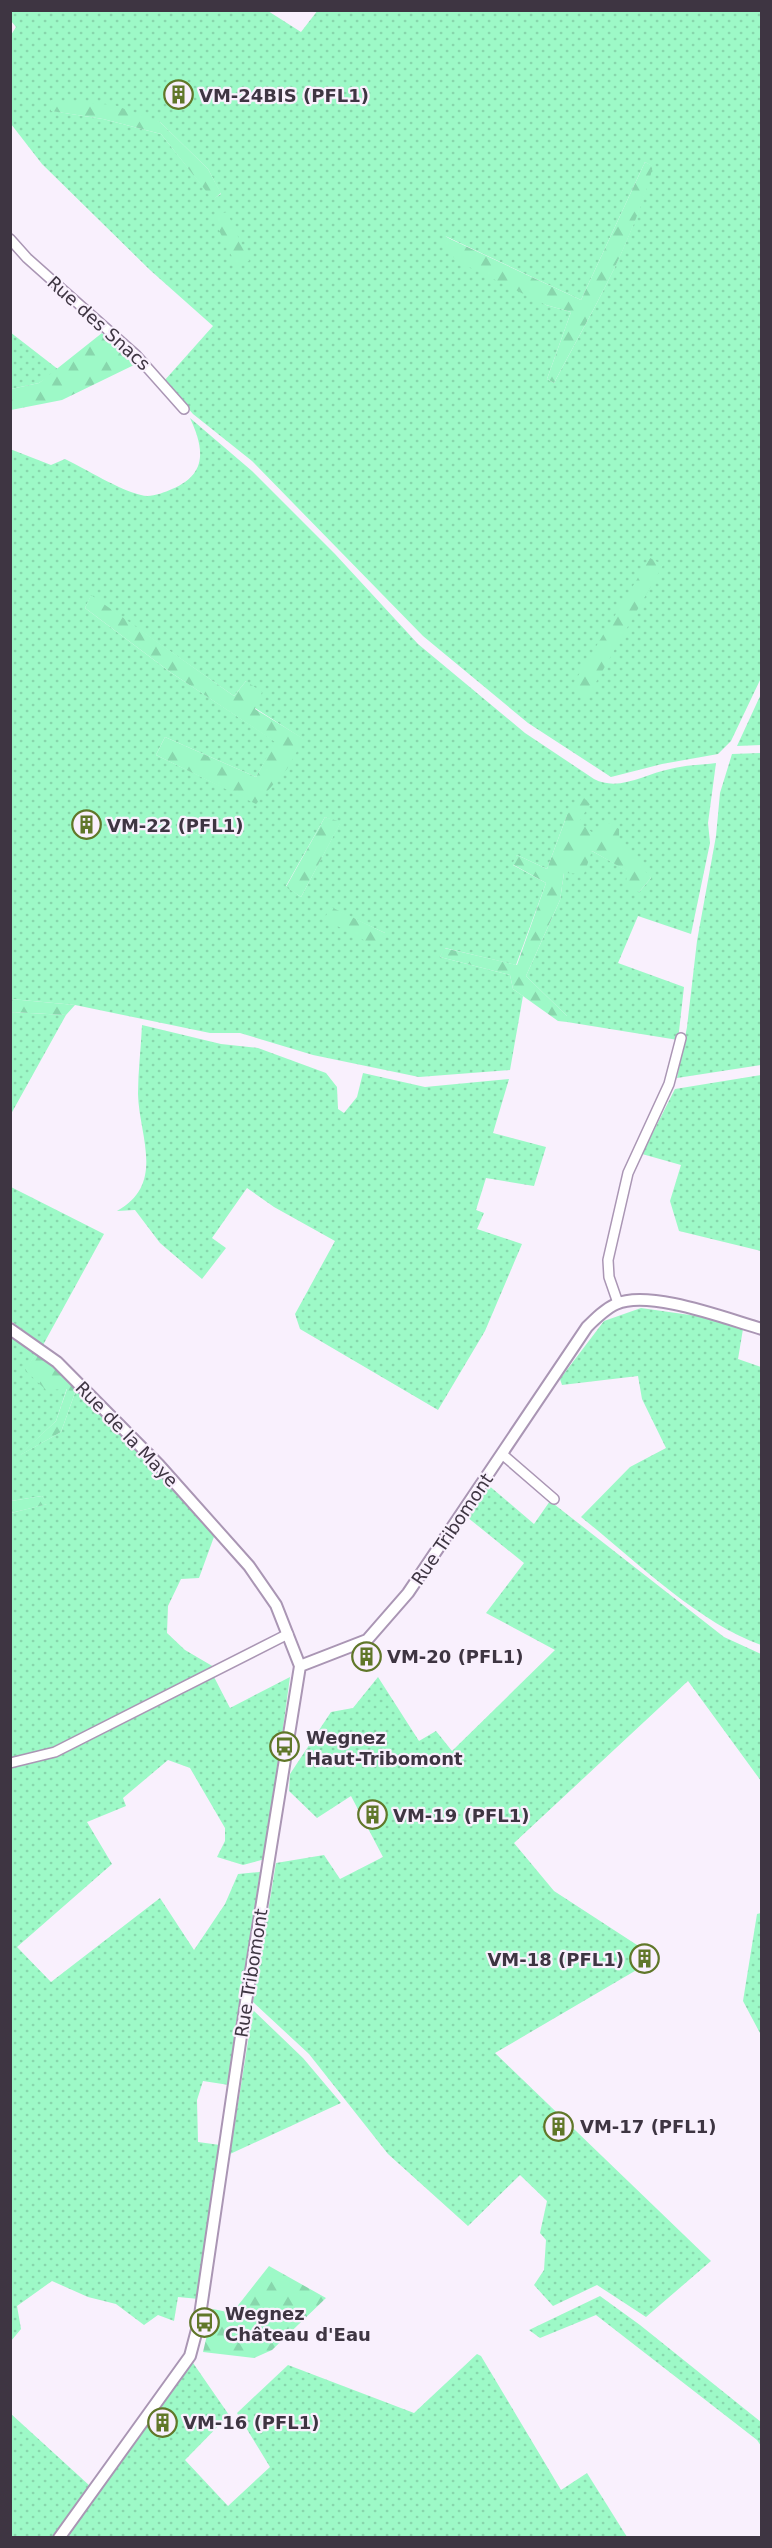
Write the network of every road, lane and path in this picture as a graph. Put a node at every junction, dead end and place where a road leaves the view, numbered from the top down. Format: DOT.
graph roads {
  1 [pos="10,239"];
  2 [pos="184,409"];
  3 [pos="681,1038"];
  4 [pos="618,1303"];
  5 [pos="10,1329"];
  6 [pos="762,1329"];
  7 [pos="502,1454"];
  8 [pos="554,1499"];
  9 [pos="288,1634"];
  10 [pos="300,1666"];
  11 [pos="10,1763"];
  12 [pos="59,2538"];
  1 -- 2 [label="street, Rue des Snacs"];
  3 -- 4 [label="street"];
  4 -- 6 [label="street"];
  4 -- 7 [label="street, Rue Tribomont"];
  5 -- 9 [label="street, Rue de la Maye"];
  7 -- 8 [label="street"];
  7 -- 10 [label="street, Rue Tribomont"];
  9 -- 10 [label="street, Rue de la Maye"];
  9 -- 11 [label="street"];
  10 -- 12 [label="street, Rue Tribomont"];
}
